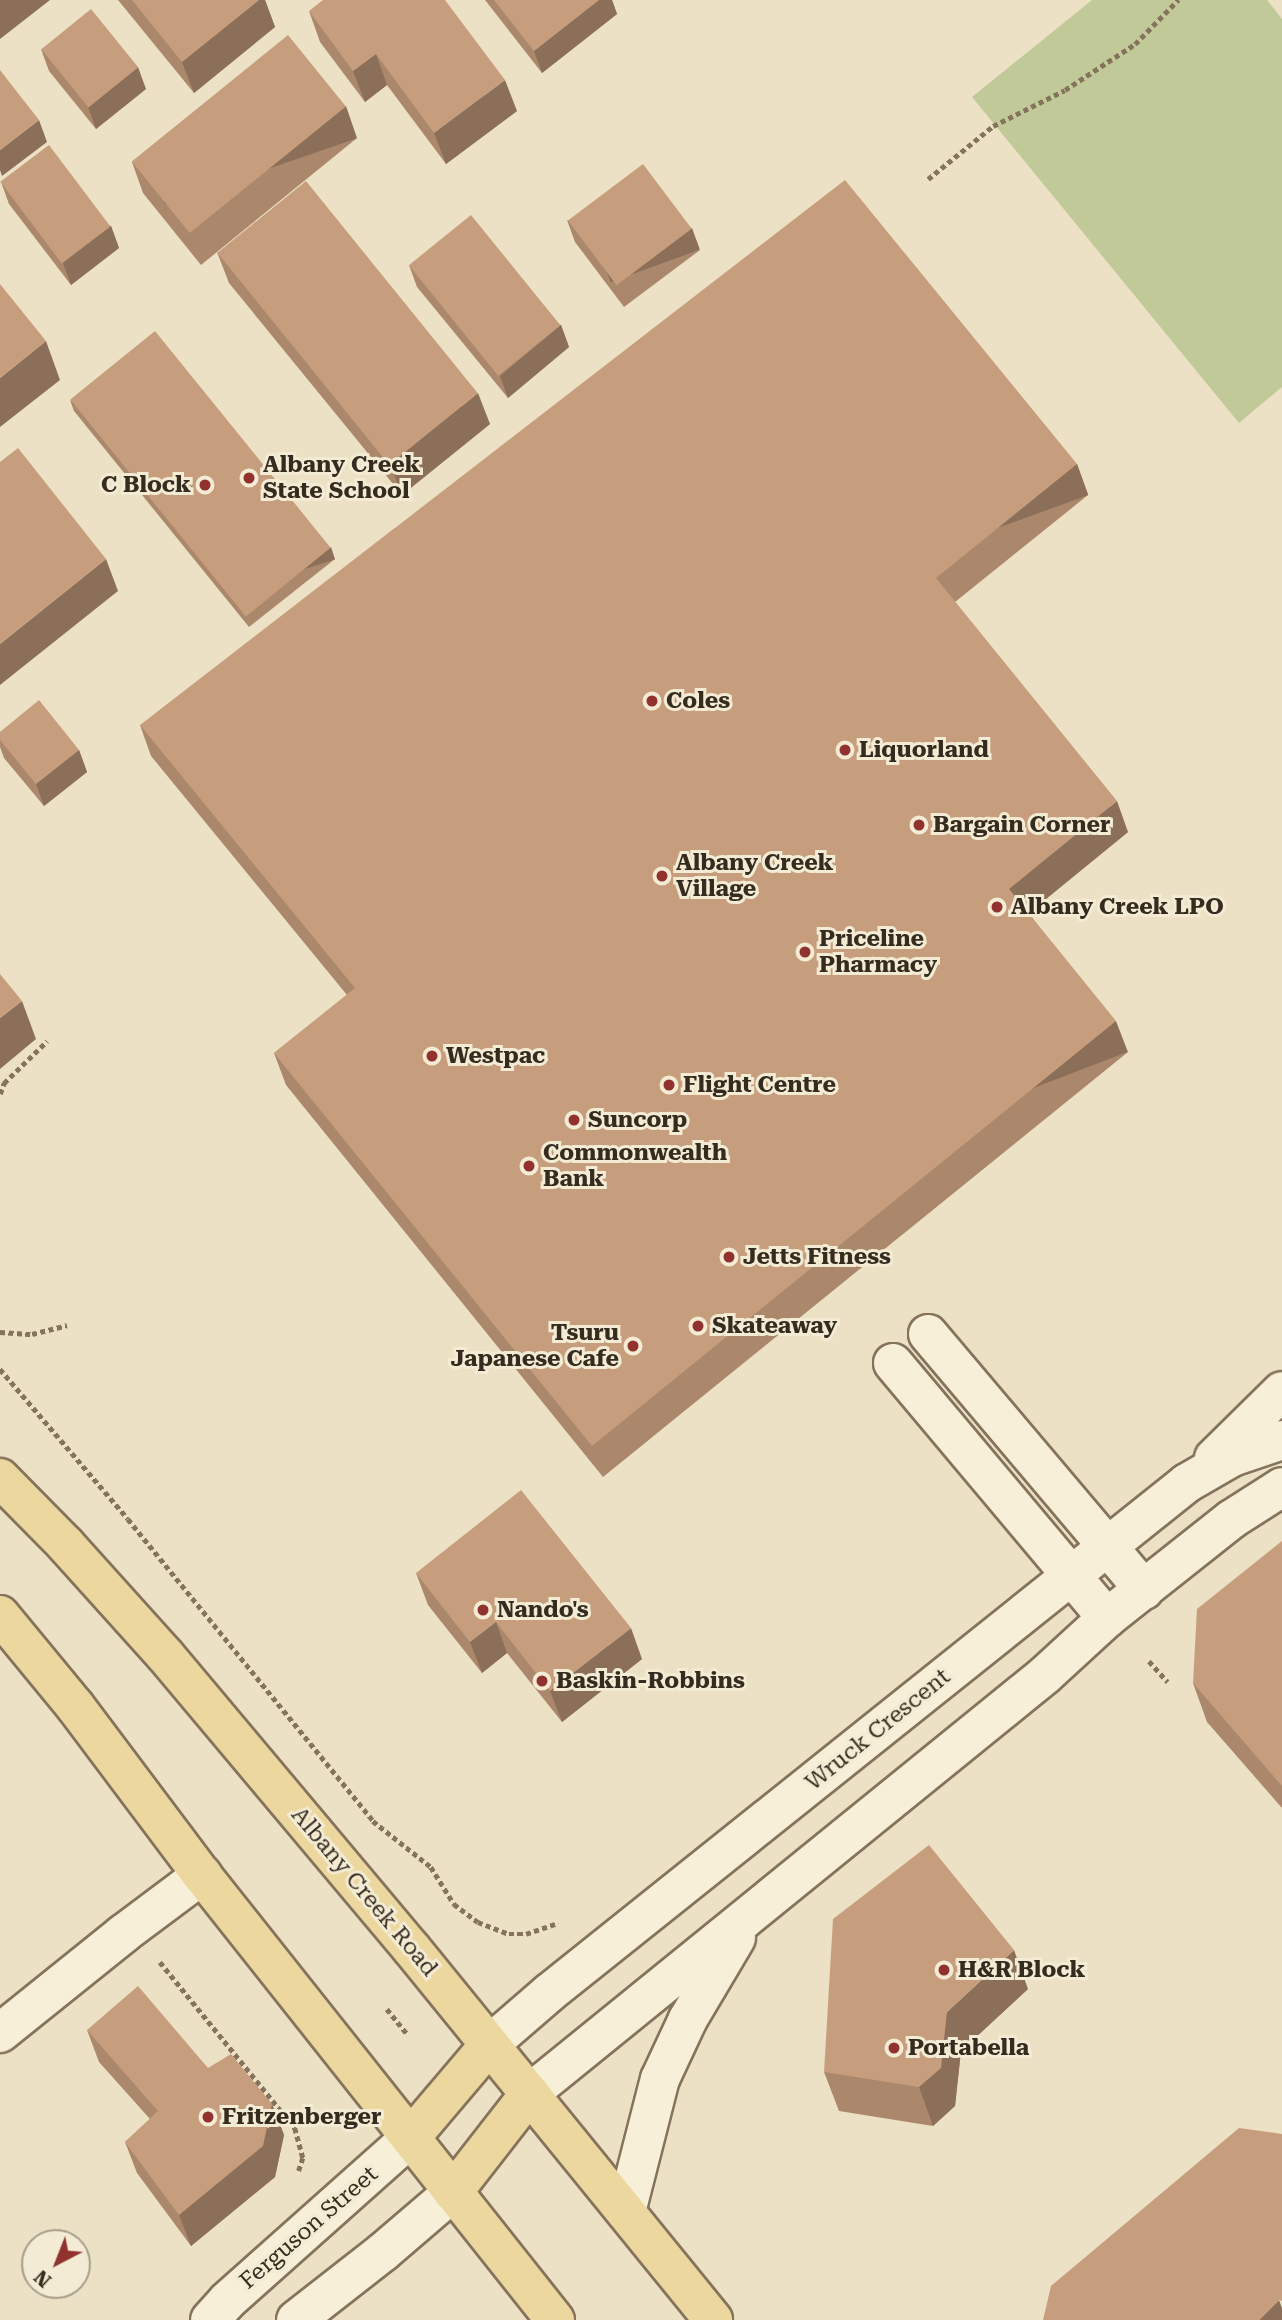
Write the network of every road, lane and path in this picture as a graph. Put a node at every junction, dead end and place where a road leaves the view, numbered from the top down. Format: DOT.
graph roads {
  1 [pos="1178,0"];
  2 [pos="928,179"];
  3 [pos="47,1041"];
  4 [pos="0,1094"];
  5 [pos="67,1325"];
  6 [pos="0,1332"];
  7 [pos="928,1334"];
  8 [pos="893,1363"];
  9 [pos="0,1368"];
  10 [pos="1282,1391"];
  11 [pos="1282,1440"];
  12 [pos="0,1478"];
  13 [pos="1187,1483"];
  14 [pos="1282,1487"];
  15 [pos="1107,1547"];
  16 [pos="1073,1574"];
  17 [pos="1144,1590"];
  18 [pos="0,1615"];
  19 [pos="1107,1618"];
  20 [pos="1149,1661"];
  21 [pos="1168,1682"];
  22 [pos="905,1709"];
  23 [pos="861,1745"];
  24 [pos="944,1757"];
  25 [pos="898,1793"];
  26 [pos="202,1875"];
  27 [pos="749,1915"];
  28 [pos="566,1919"];
  29 [pos="157,1958"];
  30 [pos="387,2009"];
  31 [pos="0,2034"];
  32 [pos="408,2035"];
  33 [pos="489,2045"];
  34 [pos="530,2094"];
  35 [pos="411,2137"];
  36 [pos="295,2178"];
  37 [pos="453,2192"];
  38 [pos="626,2212"];
  39 [pos="210,2320"];
  40 [pos="296,2320"];
  41 [pos="555,2320"];
  42 [pos="713,2320"];
  1 -- 2 [label="path"];
  3 -- 4 [label="path"];
  5 -- 6 [label="path"];
  7 -- 15 [label="street"];
  8 -- 16 [label="street"];
  9 -- 28 [label="path"];
  10 -- 13 [label="street"];
  11 -- 13 [label="street, Wruck Crescent"];
  12 -- 33 [label="main road, Albany Creek Road"];
  13 -- 15 [label="street, Wruck Crescent"];
  14 -- 17 [label="street"];
  15 -- 16 [label="street, Wruck Crescent"];
  15 -- 17 [label="street"];
  16 -- 19 [label="street"];
  16 -- 22 [label="street, Wruck Crescent"];
  17 -- 19 [label="street"];
  18 -- 26 [label="main road"];
  19 -- 24 [label="street"];
  20 -- 21 [label="path"];
  22 -- 23 [label="street, Wruck Crescent"];
  22 -- 24 [label="street"];
  23 -- 25 [label="street"];
  23 -- 33 [label="street, Wruck Crescent"];
  24 -- 25 [label="street"];
  25 -- 27 [label="street"];
  26 -- 31 [label="street"];
  26 -- 35 [label="main road"];
  27 -- 34 [label="street"];
  27 -- 38 [label="street"];
  29 -- 36 [label="path"];
  30 -- 32 [label="path"];
  33 -- 34 [label="main road, Albany Creek Road"];
  33 -- 35 [label="main road"];
  34 -- 37 [label="main road"];
  34 -- 38 [label="main road, Albany Creek Road"];
  35 -- 37 [label="main road"];
  35 -- 39 [label="street, Ferguson Street"];
  37 -- 40 [label="street"];
  37 -- 41 [label="main road"];
  38 -- 42 [label="main road, Albany Creek Road"];
}
